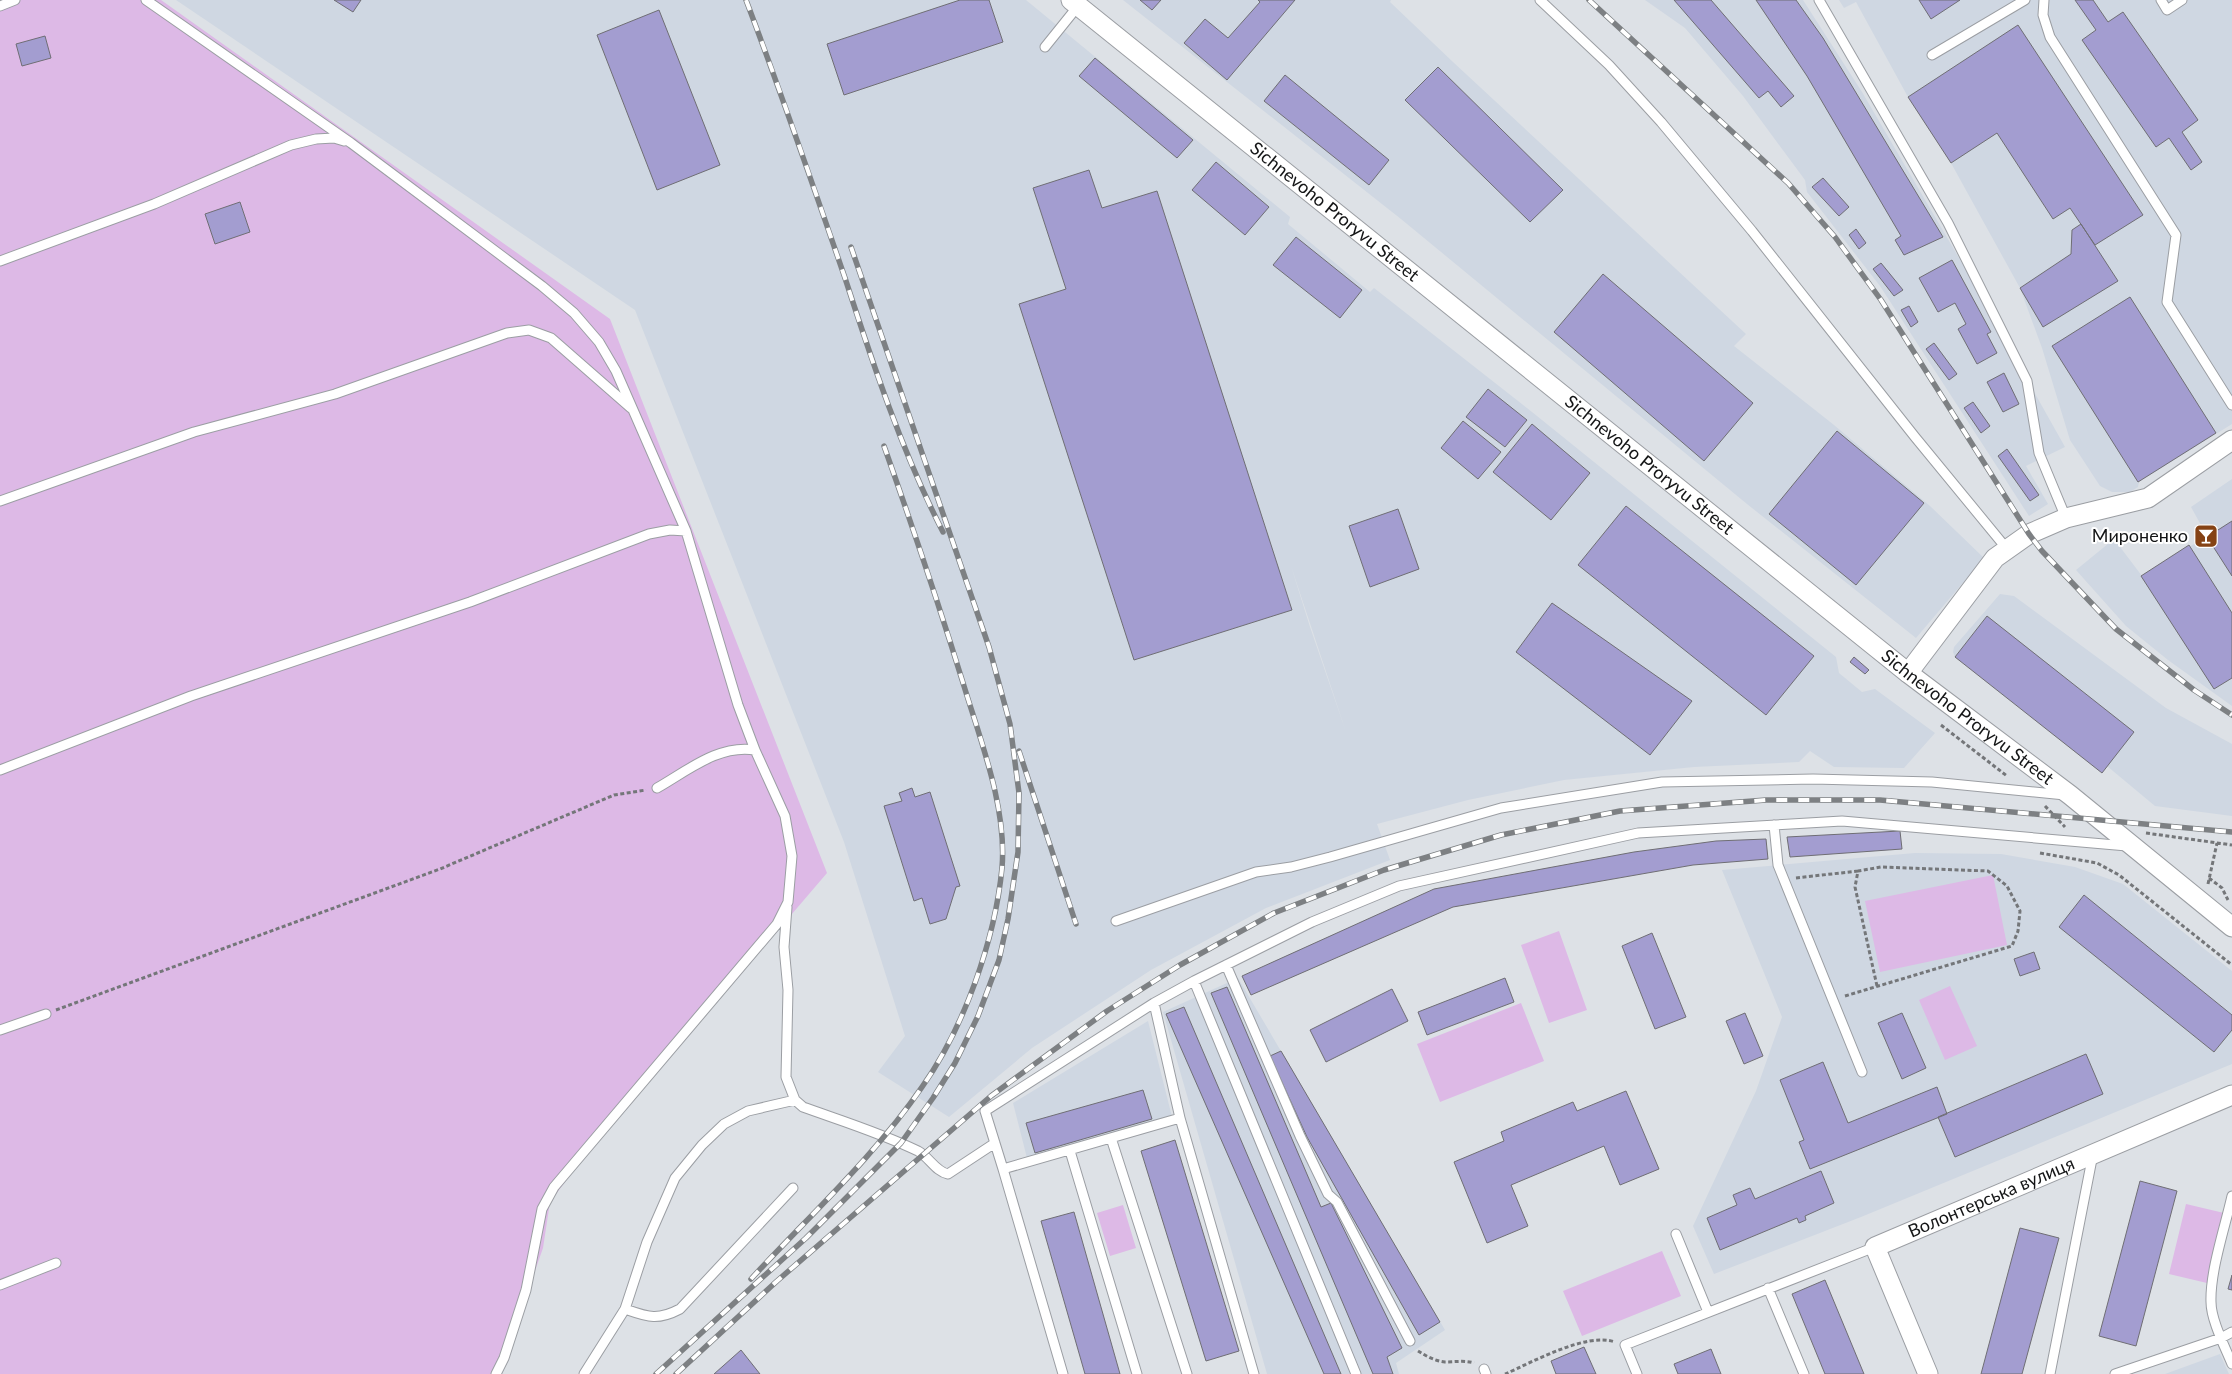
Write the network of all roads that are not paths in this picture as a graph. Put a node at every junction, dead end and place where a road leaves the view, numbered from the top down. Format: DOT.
graph roads {
  1 [pos="15,0"];
  2 [pos="146,0"];
  3 [pos="1540,0"];
  4 [pos="1818,0"];
  5 [pos="2025,0"];
  6 [pos="2044,0"];
  7 [pos="2161,0"];
  8 [pos="2182,0"];
  9 [pos="1074,3"];
  10 [pos="0,6"];
  11 [pos="1045,47"];
  12 [pos="1932,55"];
  13 [pos="351,143"];
  14 [pos="0,261"];
  15 [pos="2232,406"];
  16 [pos="635,412"];
  17 [pos="2232,440"];
  18 [pos="0,501"];
  19 [pos="2066,518"];
  20 [pos="686,531"];
  21 [pos="2007,549"];
  22 [pos="1908,672"];
  23 [pos="755,750"];
  24 [pos="0,770"];
  25 [pos="657,788"];
  26 [pos="2070,795"];
  27 [pos="1774,825"];
  28 [pos="2135,847"];
  29 [pos="788,902"];
  30 [pos="1116,921"];
  31 [pos="2232,926"];
  32 [pos="1226,965"];
  33 [pos="1194,981"];
  34 [pos="1154,1003"];
  35 [pos="46,1014"];
  36 [pos="0,1030"];
  37 [pos="1862,1072"];
  38 [pos="2232,1095"];
  39 [pos="795,1100"];
  40 [pos="1180,1118"];
  41 [pos="1110,1138"];
  42 [pos="995,1143"];
  43 [pos="1070,1151"];
  44 [pos="2093,1154"];
  45 [pos="1003,1168"];
  46 [pos="793,1188"];
  47 [pos="2232,1196"];
  48 [pos="1676,1234"];
  49 [pos="1875,1247"];
  50 [pos="56,1263"];
  51 [pos="0,1285"];
  52 [pos="1768,1288"];
  53 [pos="625,1308"];
  54 [pos="1708,1312"];
  55 [pos="2232,1332"];
  56 [pos="2221,1338"];
  57 [pos="1410,1341"];
  58 [pos="2232,1364"];
  59 [pos="496,1374"];
  60 [pos="584,1374"];
  61 [pos="1063,1374"];
  62 [pos="1137,1374"];
  63 [pos="1187,1374"];
  64 [pos="1254,1374"];
  65 [pos="1356,1374"];
  66 [pos="1637,1374"];
  67 [pos="1804,1374"];
  68 [pos="1928,1374"];
  69 [pos="2050,1374"];
  70 [pos="2115,1374"];
  1 -- 10 [label="lane"];
  2 -- 13 [label="lane"];
  3 -- 21 [label="lane"];
  4 -- 19 [label="lane"];
  5 -- 12 [label="lane"];
  6 -- 15 [label="lane"];
  7 -- 8 [label="lane"];
  9 -- 11 [label="lane"];
  9 -- 22 [label="street, Sichnevoho Proryvu Street"];
  13 -- 14 [label="lane"];
  13 -- 16 [label="lane"];
  16 -- 18 [label="lane"];
  16 -- 20 [label="lane"];
  17 -- 19 [label="street"];
  19 -- 21 [label="street"];
  20 -- 23 [label="lane"];
  20 -- 24 [label="lane"];
  21 -- 22 [label="street"];
  22 -- 26 [label="street, Sichnevoho Proryvu Street"];
  23 -- 25 [label="lane"];
  23 -- 29 [label="lane"];
  26 -- 28 [label="street, Sichnevoho Proryvu Street"];
  26 -- 30 [label="lane"];
  27 -- 28 [label="lane"];
  27 -- 32 [label="lane"];
  27 -- 37 [label="lane"];
  28 -- 31 [label="street, Sichnevoho Proryvu Street"];
  29 -- 39 [label="lane"];
  29 -- 59 [label="lane"];
  32 -- 33 [label="lane"];
  32 -- 57 [label="lane"];
  33 -- 34 [label="lane"];
  33 -- 65 [label="lane"];
  34 -- 40 [label="lane"];
  34 -- 42 [label="lane"];
  35 -- 36 [label="lane"];
  38 -- 44 [label="street, Волонтерська вулиця"];
  39 -- 42 [label="lane"];
  39 -- 53 [label="lane"];
  40 -- 41 [label="lane"];
  40 -- 64 [label="lane"];
  41 -- 43 [label="lane"];
  41 -- 63 [label="lane"];
  42 -- 45 [label="lane"];
  43 -- 45 [label="lane"];
  43 -- 62 [label="lane"];
  44 -- 49 [label="street, Волонтерська вулиця"];
  44 -- 69 [label="lane"];
  45 -- 61 [label="lane"];
  46 -- 53 [label="lane"];
  47 -- 56 [label="lane"];
  48 -- 54 [label="lane"];
  49 -- 52 [label="lane"];
  49 -- 68 [label="street"];
  50 -- 51 [label="lane"];
  52 -- 54 [label="lane"];
  52 -- 67 [label="lane"];
  53 -- 60 [label="lane"];
  54 -- 66 [label="lane"];
  55 -- 56 [label="lane"];
  56 -- 58 [label="lane"];
  56 -- 70 [label="lane"];
}
